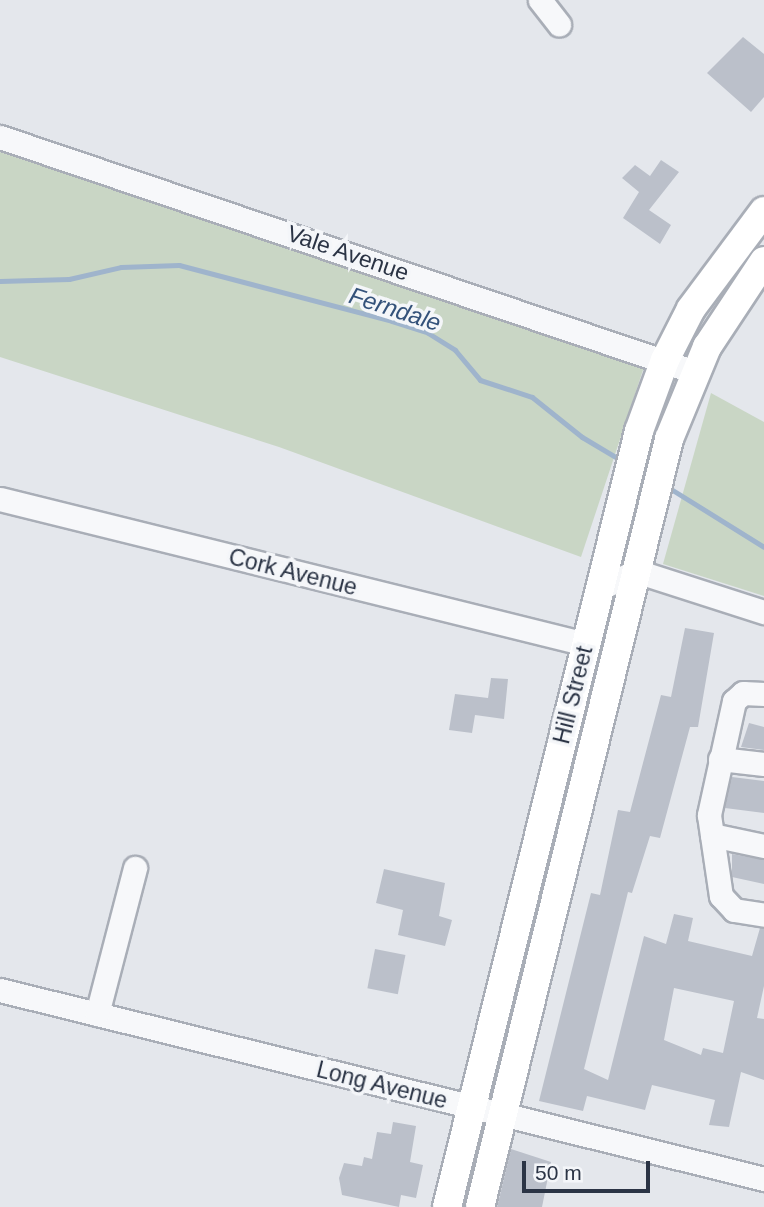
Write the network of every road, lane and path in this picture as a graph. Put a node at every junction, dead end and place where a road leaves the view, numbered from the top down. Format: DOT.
graph roads {
  1 [pos="540,0"];
  2 [pos="559,24"];
  3 [pos="0,136"];
  4 [pos="764,211"];
  5 [pos="764,261"];
  6 [pos="665,360"];
  7 [pos="695,372"];
  8 [pos="0,499"];
  9 [pos="636,571"];
  10 [pos="599,589"];
  11 [pos="764,612"];
  12 [pos="586,644"];
  13 [pos="764,694"];
  14 [pos="720,759"];
  15 [pos="764,764"];
  16 [pos="712,835"];
  17 [pos="764,846"];
  18 [pos="135,868"];
  19 [pos="764,915"];
  20 [pos="0,990"];
  21 [pos="97,1014"];
  22 [pos="472,1107"];
  23 [pos="502,1115"];
  24 [pos="764,1179"];
  25 [pos="447,1207"];
  26 [pos="480,1207"];
  1 -- 2 [label="street"];
  3 -- 6 [label="street, Vale Avenue"];
  4 -- 6 [label="main road, Hill Street"];
  5 -- 7 [label="main road, Hill Street"];
  6 -- 7 [label="street, Vale Avenue"];
  6 -- 10 [label="main road, Hill Street"];
  7 -- 9 [label="main road, Hill Street"];
  8 -- 12 [label="street, Cork Avenue"];
  9 -- 10 [label="street"];
  9 -- 11 [label="street"];
  9 -- 23 [label="main road, Hill Street"];
  10 -- 12 [label="main road, Hill Street"];
  12 -- 22 [label="main road, Hill Street"];
  13 -- 14 [label="street"];
  14 -- 15 [label="street"];
  14 -- 16 [label="street"];
  16 -- 17 [label="street"];
  16 -- 19 [label="street"];
  18 -- 21 [label="street"];
  20 -- 21 [label="street, Long Avenue"];
  21 -- 22 [label="street, Long Avenue"];
  22 -- 23 [label="street, Long Avenue"];
  22 -- 25 [label="main road, Hill Street"];
  23 -- 24 [label="street, Long Avenue"];
  23 -- 26 [label="main road, Hill Street"];
}
